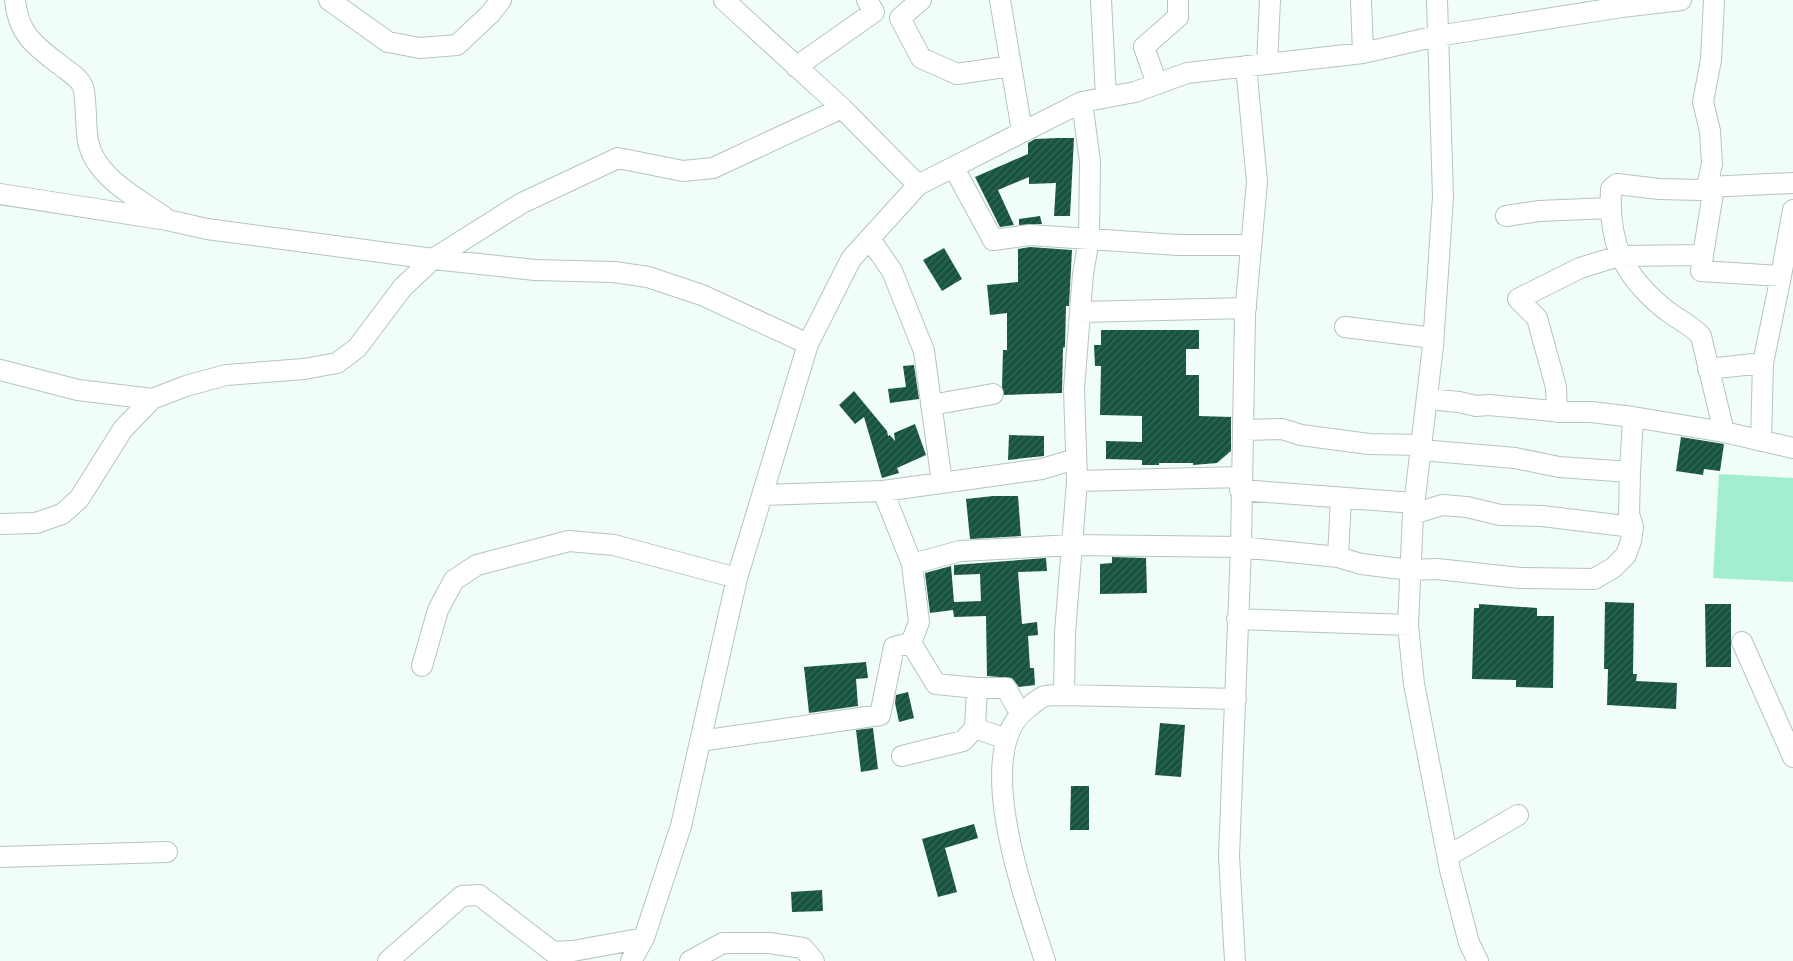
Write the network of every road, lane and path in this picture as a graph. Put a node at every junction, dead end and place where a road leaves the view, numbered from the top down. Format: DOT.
graph roads {
  1 [pos="15,0"];
  2 [pos="329,0"];
  3 [pos="501,0"];
  4 [pos="867,0"];
  5 [pos="922,0"];
  6 [pos="1000,0"];
  7 [pos="1101,0"];
  8 [pos="1178,0"];
  9 [pos="1270,0"];
  10 [pos="1361,0"];
  11 [pos="1437,0"];
  12 [pos="1681,0"];
  13 [pos="1714,0"];
  14 [pos="731,2"];
  15 [pos="1622,3"];
  16 [pos="1437,36"];
  17 [pos="1363,53"];
  18 [pos="1267,64"];
  19 [pos="1011,66"];
  20 [pos="1246,66"];
  21 [pos="796,67"];
  22 [pos="1157,84"];
  23 [pos="1106,97"];
  24 [pos="1082,102"];
  25 [pos="842,108"];
  26 [pos="1022,130"];
  27 [pos="954,168"];
  28 [pos="1793,183"];
  29 [pos="918,185"];
  30 [pos="1710,187"];
  31 [pos="0,194"];
  32 [pos="1610,208"];
  33 [pos="1793,210"];
  34 [pos="1506,216"];
  35 [pos="167,220"];
  36 [pos="1089,238"];
  37 [pos="870,239"];
  38 [pos="1251,245"];
  39 [pos="1703,255"];
  40 [pos="1619,256"];
  41 [pos="434,259"];
  42 [pos="1781,276"];
  43 [pos="1246,308"];
  44 [pos="1080,312"];
  45 [pos="1345,327"];
  46 [pos="1433,338"];
  47 [pos="808,344"];
  48 [pos="1763,363"];
  49 [pos="1708,369"];
  50 [pos="0,370"];
  51 [pos="993,394"];
  52 [pos="152,399"];
  53 [pos="1427,399"];
  54 [pos="931,405"];
  55 [pos="1557,412"];
  56 [pos="1633,417"];
  57 [pos="1243,430"];
  58 [pos="1724,432"];
  59 [pos="1761,441"];
  60 [pos="1421,448"];
  61 [pos="1793,448"];
  62 [pos="1075,459"];
  63 [pos="1630,472"];
  64 [pos="1077,481"];
  65 [pos="942,483"];
  66 [pos="1241,483"];
  67 [pos="883,491"];
  68 [pos="762,495"];
  69 [pos="1341,498"];
  70 [pos="1414,509"];
  71 [pos="0,524"];
  72 [pos="1633,527"];
  73 [pos="1072,545"];
  74 [pos="1240,546"];
  75 [pos="1338,557"];
  76 [pos="912,564"];
  77 [pos="1410,570"];
  78 [pos="737,578"];
  79 [pos="1238,619"];
  80 [pos="1408,625"];
  81 [pos="1742,642"];
  82 [pos="911,643"];
  83 [pos="422,666"];
  84 [pos="977,688"];
  85 [pos="1064,695"];
  86 [pos="1236,699"];
  87 [pos="1020,713"];
  88 [pos="975,728"];
  89 [pos="1006,739"];
  90 [pos="700,741"];
  91 [pos="902,756"];
  92 [pos="1793,757"];
  93 [pos="1518,815"];
  94 [pos="166,852"];
  95 [pos="1448,856"];
  96 [pos="0,857"];
  97 [pos="644,938"];
  98 [pos="1469,952"];
  99 [pos="388,961"];
  100 [pos="631,961"];
  101 [pos="690,961"];
  102 [pos="814,961"];
  103 [pos="1045,961"];
  104 [pos="1235,961"];
  105 [pos="1478,961"];
  1 -- 35 [label="street"];
  2 -- 3 [label="street"];
  4 -- 21 [label="street"];
  5 -- 19 [label="street"];
  6 -- 19 [label="street"];
  7 -- 23 [label="street"];
  8 -- 22 [label="street"];
  9 -- 18 [label="street"];
  10 -- 17 [label="street"];
  11 -- 16 [label="street"];
  12 -- 15 [label="street"];
  13 -- 30 [label="street"];
  14 -- 21 [label="street"];
  15 -- 16 [label="street"];
  16 -- 17 [label="street"];
  16 -- 46 [label="street"];
  17 -- 18 [label="street"];
  18 -- 20 [label="street"];
  19 -- 26 [label="street"];
  20 -- 22 [label="street"];
  20 -- 38 [label="street"];
  21 -- 25 [label="street"];
  22 -- 23 [label="street"];
  23 -- 24 [label="street"];
  24 -- 26 [label="street"];
  24 -- 36 [label="street"];
  25 -- 29 [label="street"];
  25 -- 41 [label="street"];
  26 -- 27 [label="street"];
  27 -- 29 [label="street"];
  27 -- 36 [label="street"];
  28 -- 30 [label="street"];
  29 -- 37 [label="street"];
  30 -- 32 [label="street"];
  30 -- 39 [label="street"];
  31 -- 35 [label="street"];
  32 -- 34 [label="street"];
  32 -- 40 [label="street"];
  33 -- 42 [label="street"];
  35 -- 41 [label="street"];
  36 -- 38 [label="street"];
  36 -- 44 [label="street"];
  37 -- 47 [label="street"];
  37 -- 54 [label="street"];
  38 -- 43 [label="street"];
  39 -- 40 [label="street"];
  39 -- 42 [label="street"];
  40 -- 49 [label="street"];
  40 -- 55 [label="street"];
  41 -- 47 [label="street"];
  41 -- 52 [label="street"];
  42 -- 48 [label="street"];
  43 -- 44 [label="street"];
  43 -- 57 [label="street"];
  44 -- 62 [label="street"];
  45 -- 46 [label="street"];
  46 -- 53 [label="street"];
  47 -- 68 [label="street"];
  48 -- 49 [label="street"];
  48 -- 59 [label="street"];
  49 -- 58 [label="street"];
  50 -- 52 [label="street"];
  51 -- 54 [label="street"];
  52 -- 71 [label="street"];
  53 -- 55 [label="street"];
  53 -- 60 [label="street"];
  54 -- 65 [label="street"];
  55 -- 56 [label="street"];
  56 -- 58 [label="street"];
  56 -- 63 [label="street"];
  57 -- 60 [label="street"];
  57 -- 66 [label="street"];
  58 -- 59 [label="street"];
  59 -- 61 [label="street"];
  60 -- 63 [label="street"];
  60 -- 70 [label="street"];
  62 -- 64 [label="street"];
  62 -- 65 [label="street"];
  63 -- 72 [label="street"];
  64 -- 66 [label="street"];
  64 -- 73 [label="street"];
  65 -- 67 [label="street"];
  66 -- 69 [label="street"];
  66 -- 74 [label="street"];
  67 -- 68 [label="street"];
  67 -- 76 [label="street"];
  68 -- 78 [label="street"];
  69 -- 70 [label="street"];
  69 -- 75 [label="street"];
  70 -- 72 [label="street"];
  70 -- 77 [label="street"];
  72 -- 77 [label="street"];
  73 -- 74 [label="street"];
  73 -- 76 [label="street"];
  73 -- 85 [label="street"];
  74 -- 75 [label="street"];
  74 -- 79 [label="street"];
  75 -- 77 [label="street"];
  76 -- 82 [label="street"];
  77 -- 80 [label="street"];
  78 -- 83 [label="street"];
  78 -- 90 [label="street"];
  79 -- 80 [label="street"];
  79 -- 86 [label="street"];
  80 -- 95 [label="street"];
  81 -- 92 [label="street"];
  82 -- 84 [label="street"];
  82 -- 90 [label="street"];
  84 -- 87 [label="street"];
  84 -- 88 [label="street"];
  85 -- 86 [label="street"];
  85 -- 87 [label="street"];
  86 -- 104 [label="street"];
  87 -- 89 [label="street"];
  88 -- 89 [label="street"];
  88 -- 91 [label="street"];
  89 -- 103 [label="street"];
  90 -- 97 [label="street"];
  93 -- 95 [label="street"];
  94 -- 96 [label="street"];
  95 -- 98 [label="street"];
  97 -- 99 [label="street"];
  97 -- 100 [label="street"];
  98 -- 105 [label="street"];
  101 -- 102 [label="street"];
}
